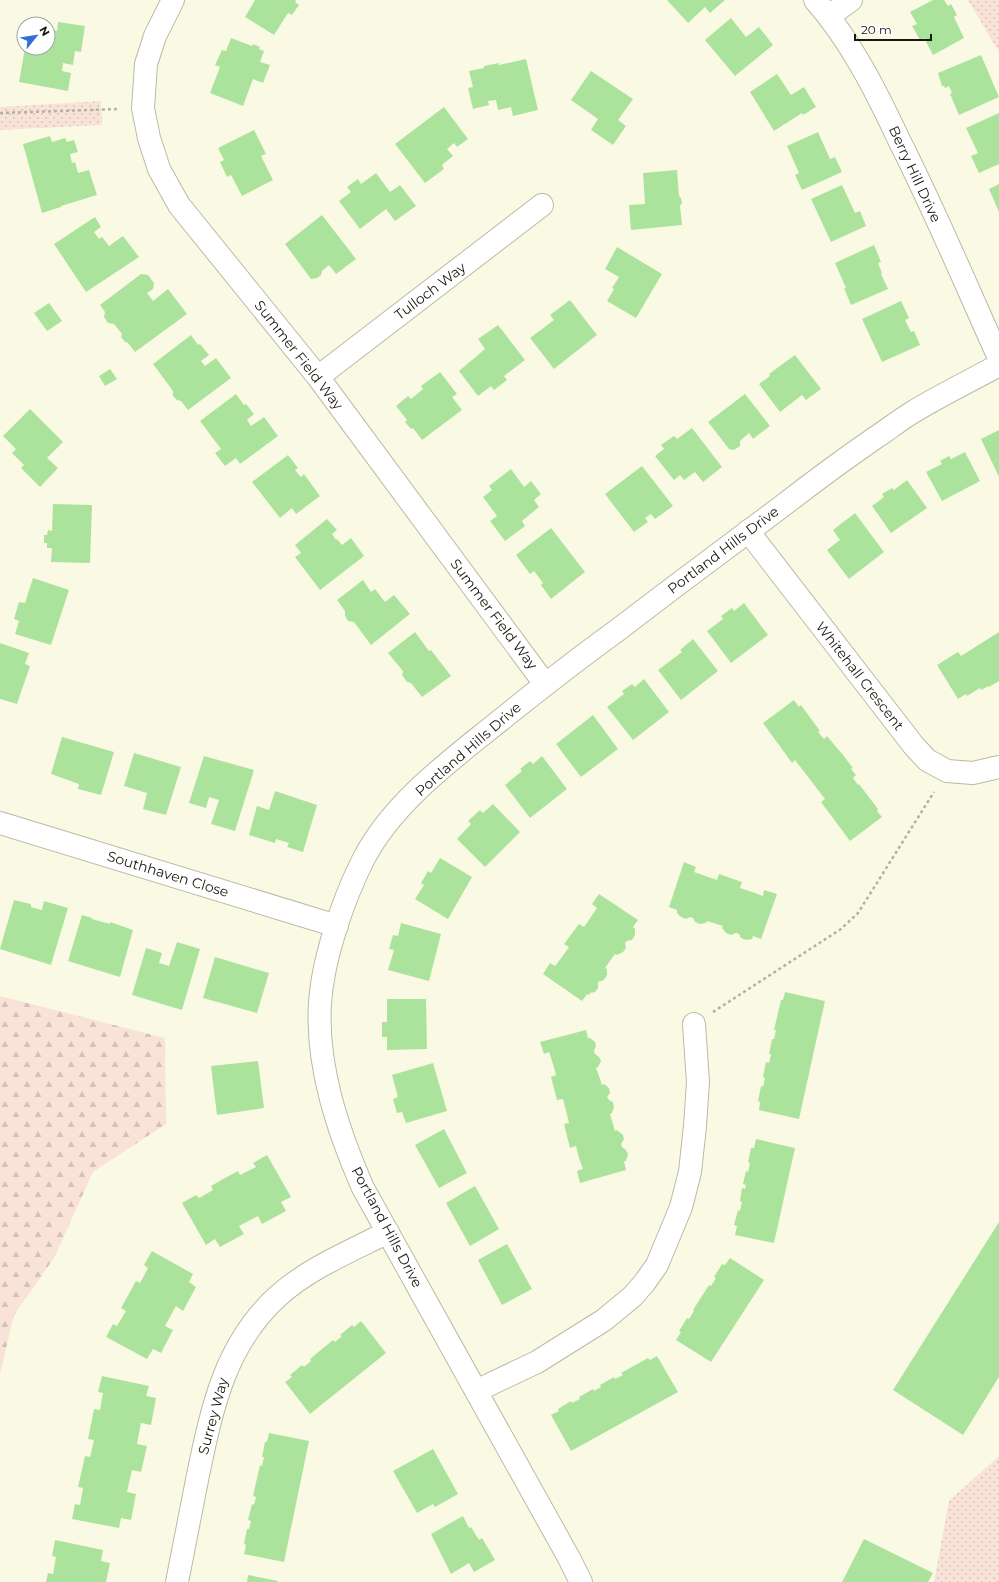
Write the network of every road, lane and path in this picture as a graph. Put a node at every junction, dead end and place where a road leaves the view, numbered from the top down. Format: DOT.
graph roads {
  1 [pos="173,0"];
  2 [pos="815,0"];
  3 [pos="851,0"];
  4 [pos="829,16"];
  5 [pos="143,108"];
  6 [pos="0,113"];
  7 [pos="542,205"];
  8 [pos="999,358"];
  9 [pos="999,365"];
  10 [pos="318,377"];
  11 [pos="748,531"];
  12 [pos="545,684"];
  13 [pos="999,766"];
  14 [pos="947,771"];
  15 [pos="0,823"];
  16 [pos="337,926"];
  17 [pos="694,1024"];
  18 [pos="388,1232"];
  19 [pos="476,1391"];
  20 [pos="177,1582"];
  21 [pos="581,1582"];
  1 -- 5 [label="street, Summer Field Way"];
  2 -- 4 [label="street, Berry Hill Drive"];
  3 -- 4 [label="street"];
  4 -- 8 [label="street, Berry Hill Drive"];
  5 -- 6 [label="path"];
  5 -- 10 [label="street, Summer Field Way"];
  7 -- 10 [label="street, Tulloch Way"];
  9 -- 11 [label="street, Portland Hills Drive"];
  10 -- 12 [label="street, Summer Field Way"];
  11 -- 12 [label="street, Portland Hills Drive"];
  11 -- 14 [label="street, Whitehall Crescent"];
  12 -- 16 [label="street, Portland Hills Drive"];
  13 -- 14 [label="street, Whitehall Crescent"];
  14 -- 17 [label="path"];
  15 -- 16 [label="street, Southhaven Close"];
  16 -- 18 [label="street, Portland Hills Drive"];
  17 -- 19 [label="street"];
  18 -- 19 [label="street, Portland Hills Drive"];
  18 -- 20 [label="street, Surrey Way"];
  19 -- 21 [label="street, Portland Hills Drive"];
}
